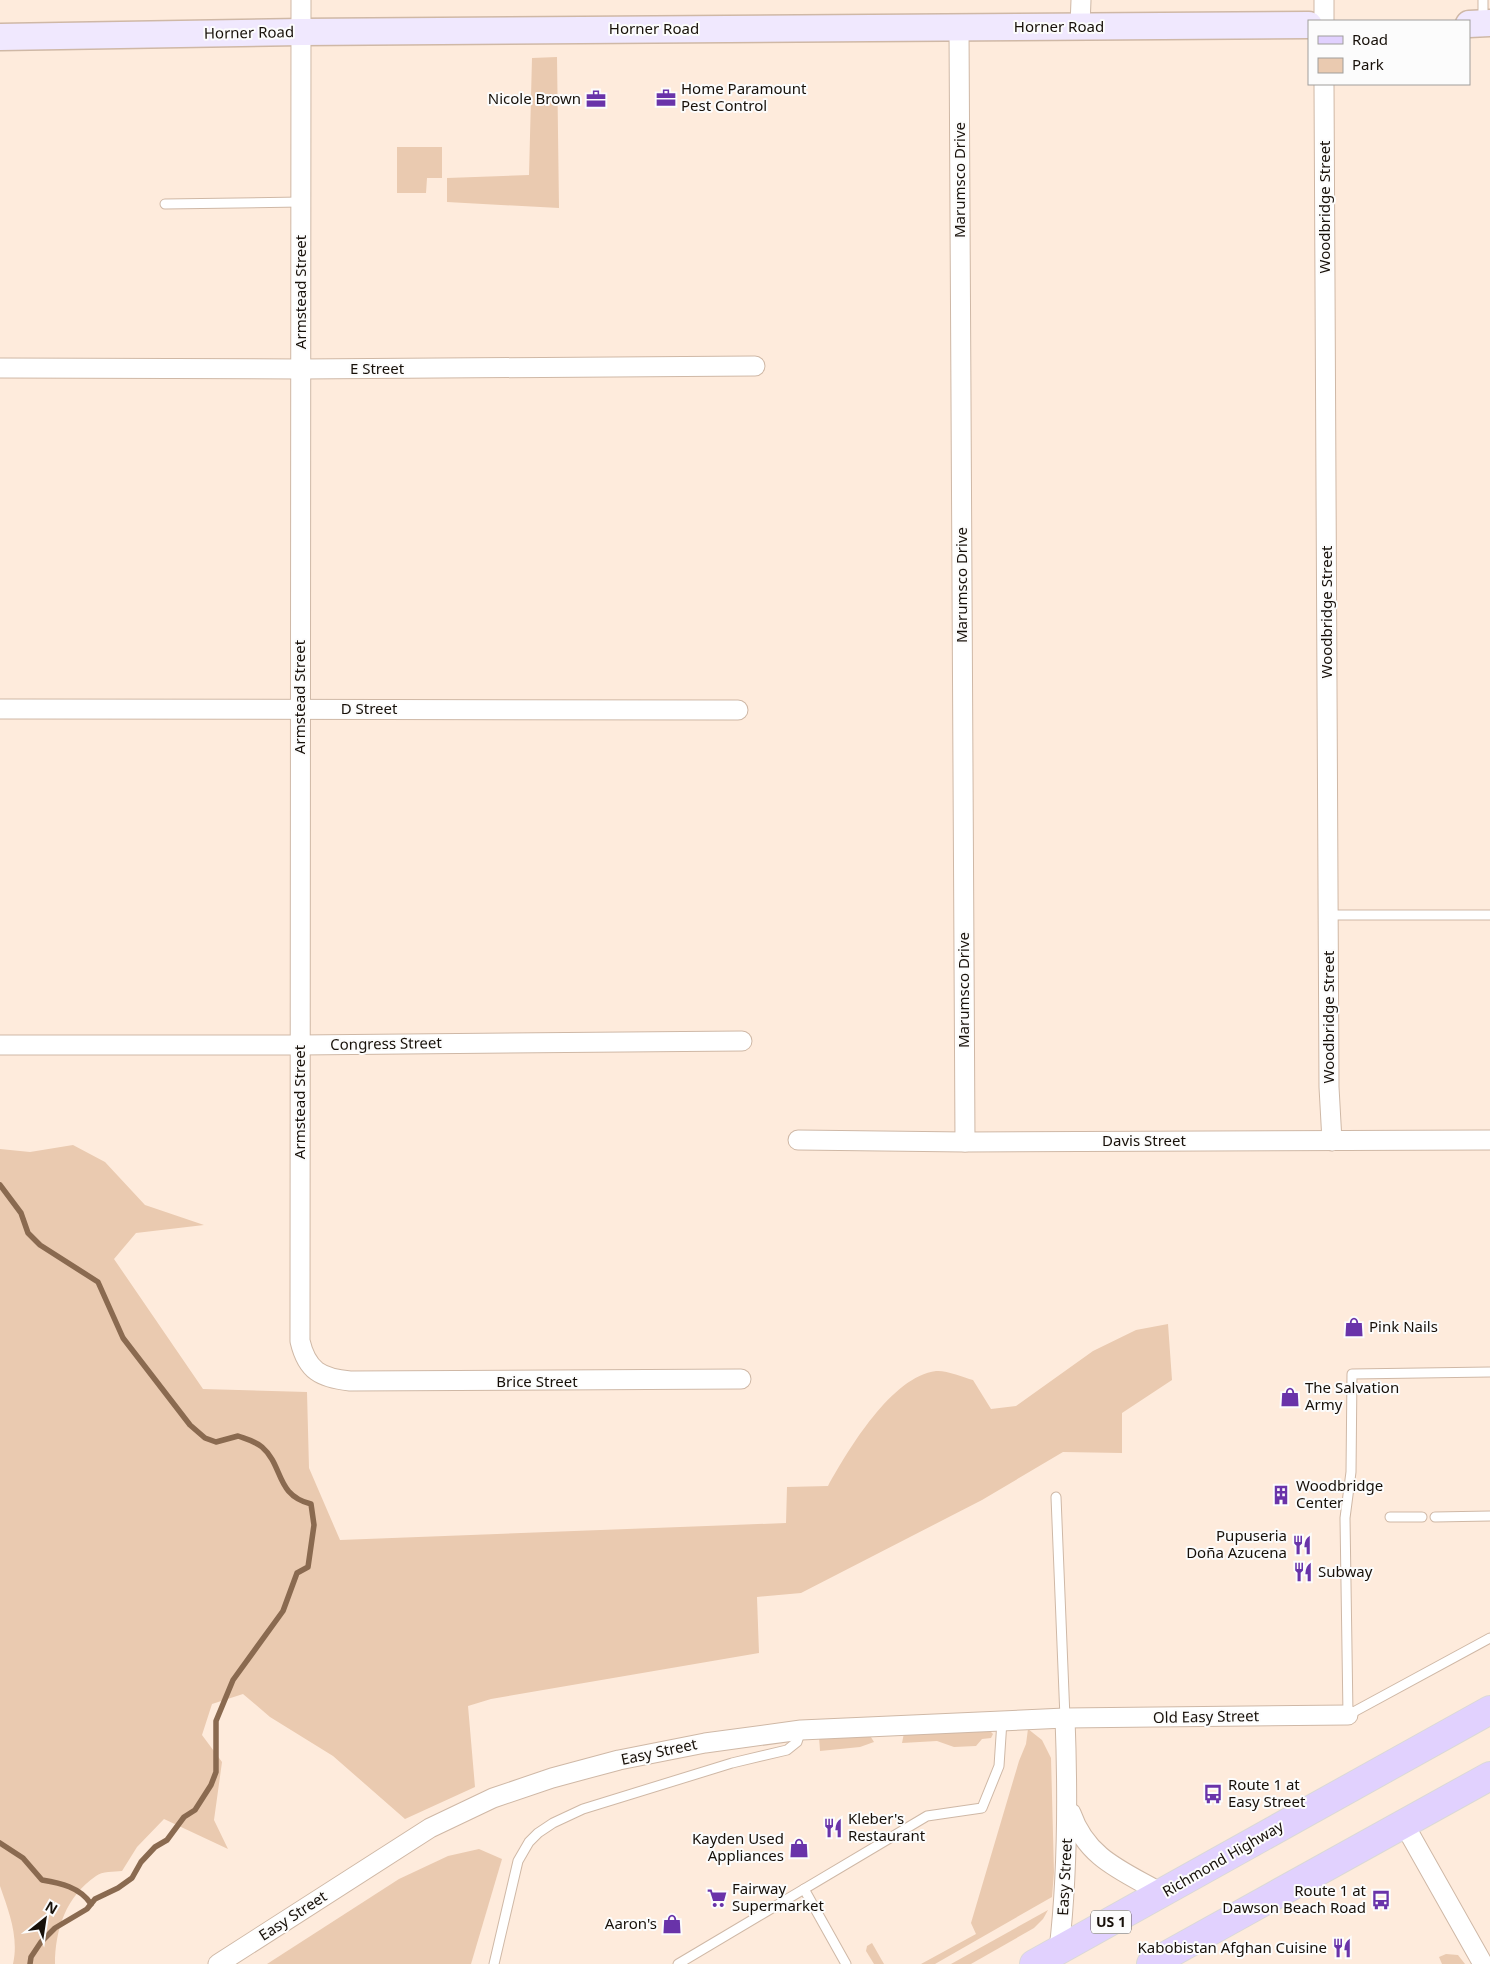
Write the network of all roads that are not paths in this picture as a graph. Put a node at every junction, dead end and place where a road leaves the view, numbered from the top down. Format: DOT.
graph roads {
  1 [pos="301,0"];
  2 [pos="1081,0"];
  3 [pos="1324,0"];
  4 [pos="1324,20"];
  5 [pos="1308,25"];
  6 [pos="1080,26"];
  7 [pos="959,28"];
  8 [pos="301,32"];
  9 [pos="0,37"];
  10 [pos="1324,85"];
  11 [pos="301,202"];
  12 [pos="165,204"];
  13 [pos="754,366"];
  14 [pos="0,368"];
  15 [pos="300,369"];
  16 [pos="0,709"];
  17 [pos="300,709"];
  18 [pos="738,710"];
  19 [pos="1328,916"];
  20 [pos="1490,916"];
  21 [pos="742,1041"];
  22 [pos="0,1045"];
  23 [pos="300,1045"];
  24 [pos="798,1140"];
  25 [pos="1490,1140"];
  26 [pos="1332,1141"];
  27 [pos="965,1142"];
  28 [pos="1490,1372"];
  29 [pos="332,1379"];
  30 [pos="741,1379"];
  31 [pos="1056,1497"];
  32 [pos="1490,1516"];
  33 [pos="1390,1517"];
  34 [pos="1422,1517"];
  35 [pos="1435,1517"];
  36 [pos="1490,1638"];
  37 [pos="1490,1710"];
  38 [pos="1348,1715"];
  39 [pos="1065,1718"];
  40 [pos="1002,1721"];
  41 [pos="801,1730"];
  42 [pos="1490,1776"];
  43 [pos="1068,1804"];
  44 [pos="1404,1824"];
  45 [pos="804,1889"];
  46 [pos="1163,1894"];
  47 [pos="1059,1950"];
  48 [pos="218,1964"];
  49 [pos="494,1964"];
  50 [pos="678,1964"];
  51 [pos="846,1964"];
  52 [pos="1034,1964"];
  53 [pos="1151,1964"];
  54 [pos="1483,1964"];
  1 -- 8 [label="street, Armstead Street"];
  2 -- 6 [label="street"];
  3 -- 4 [label="street"];
  5 -- 6 [label="main road, Horner Road"];
  6 -- 7 [label="main road, Horner Road"];
  7 -- 8 [label="main road, Horner Road"];
  7 -- 27 [label="street, Marumsco Drive"];
  8 -- 9 [label="main road, Horner Road"];
  8 -- 11 [label="street, Armstead Street"];
  10 -- 19 [label="street, Woodbridge Street"];
  11 -- 12 [label="lane"];
  11 -- 15 [label="street, Armstead Street"];
  13 -- 15 [label="street, E Street"];
  14 -- 15 [label="street, E Street"];
  15 -- 17 [label="street, Armstead Street"];
  16 -- 17 [label="street, D Street"];
  17 -- 18 [label="street, D Street"];
  17 -- 23 [label="street, Armstead Street"];
  19 -- 20 [label="lane"];
  19 -- 26 [label="street, Woodbridge Street"];
  21 -- 23 [label="street, Congress Street"];
  22 -- 23 [label="street, Congress Street"];
  23 -- 29 [label="street, Armstead Street"];
  24 -- 27 [label="street, Davis Street"];
  25 -- 26 [label="street, Davis Street"];
  26 -- 27 [label="street, Davis Street"];
  28 -- 38 [label="lane"];
  29 -- 30 [label="street, Brice Street"];
  31 -- 39 [label="lane"];
  32 -- 35 [label="lane"];
  33 -- 34 [label="lane"];
  36 -- 38 [label="lane"];
  37 -- 46 [label="main road, Richmond Highway / US 1"];
  38 -- 39 [label="street, Old Easy Street"];
  39 -- 40 [label="street, Easy Street"];
  39 -- 43 [label="street, Easy Street"];
  40 -- 41 [label="street, Easy Street"];
  40 -- 45 [label="lane"];
  41 -- 48 [label="street, Easy Street"];
  41 -- 49 [label="lane"];
  42 -- 44 [label="main road"];
  43 -- 46 [label="street, Easy Street"];
  43 -- 47 [label="street, Easy Street"];
  44 -- 53 [label="main road"];
  44 -- 54 [label="street"];
  45 -- 50 [label="lane"];
  45 -- 51 [label="lane"];
  46 -- 47 [label="main road, Richmond Highway / US 1"];
  47 -- 52 [label="main road, Richmond Highway / US 1"];
}
